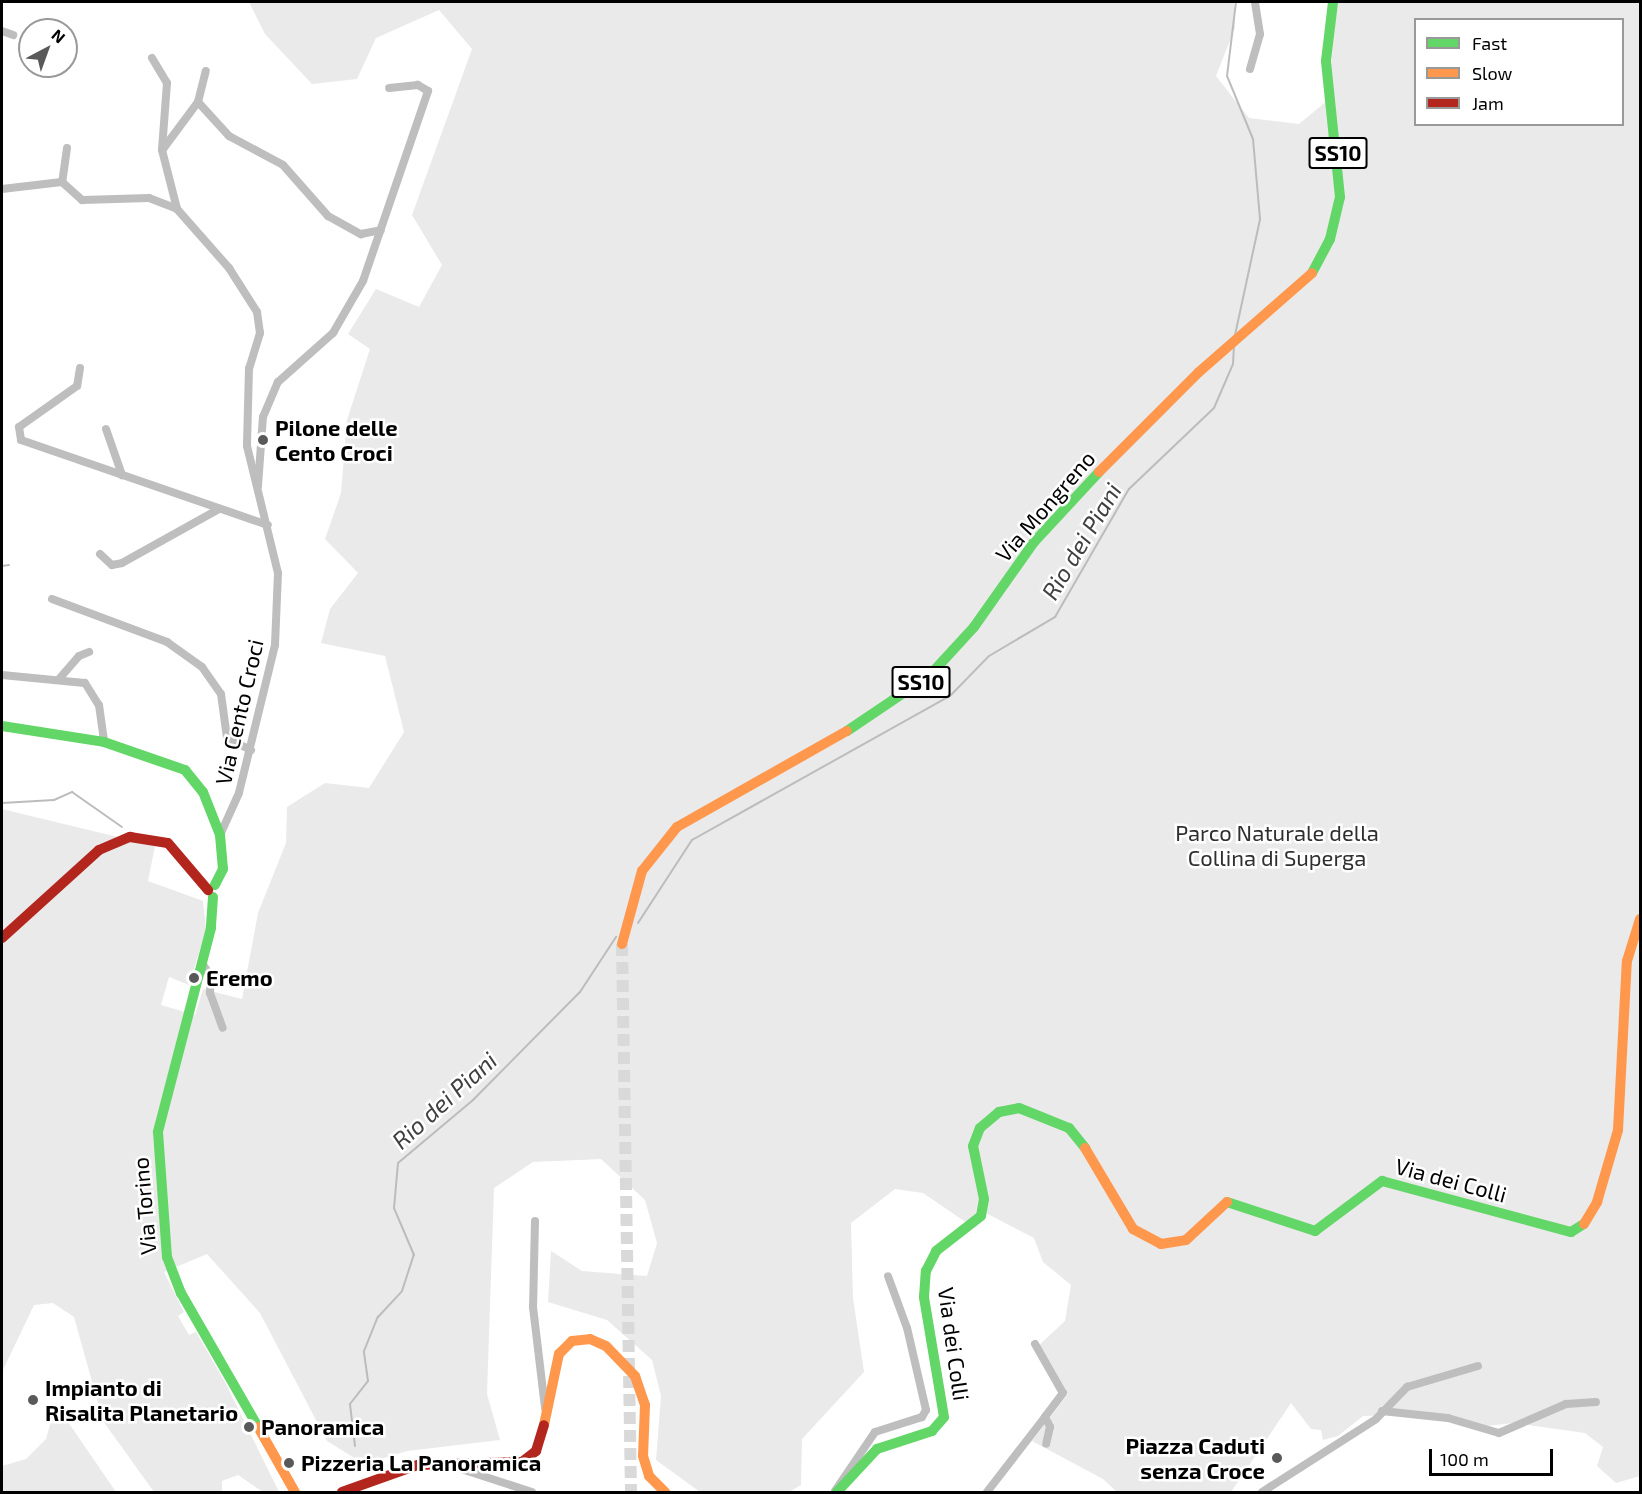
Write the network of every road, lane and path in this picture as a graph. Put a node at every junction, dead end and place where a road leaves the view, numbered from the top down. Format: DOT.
graph roads {
  1 [pos="1255,2"];
  2 [pos="1333,2"];
  3 [pos="2,31"];
  4 [pos="13,35"];
  5 [pos="152,58"];
  6 [pos="1250,69"];
  7 [pos="206,71"];
  8 [pos="389,88"];
  9 [pos="198,102"];
  10 [pos="67,148"];
  11 [pos="162,150"];
  12 [pos="62,182"];
  13 [pos="2,189"];
  14 [pos="177,209"];
  15 [pos="381,230"];
  16 [pos="80,369"];
  17 [pos="106,429"];
  18 [pos="122,475"];
  19 [pos="258,487"];
  20 [pos="219,508"];
  21 [pos="268,525"];
  22 [pos="100,554"];
  23 [pos="52,600"];
  24 [pos="89,652"];
  25 [pos="2,675"];
  26 [pos="59,679"];
  27 [pos="2,726"];
  28 [pos="104,742"];
  29 [pos="251,750"];
  30 [pos="220,835"];
  31 [pos="212,891"];
  32 [pos="1641,919"];
  33 [pos="2,938"];
  34 [pos="622,944"];
  35 [pos="202,963"];
  36 [pos="223,1028"];
  37 [pos="535,1221"];
  38 [pos="888,1276"];
  39 [pos="1035,1344"];
  40 [pos="1478,1366"];
  41 [pos="1596,1402"];
  42 [pos="545,1408"];
  43 [pos="1382,1412"];
  44 [pos="1045,1417"];
  45 [pos="1046,1444"];
  46 [pos="447,1465"];
  47 [pos="293,1491"];
  48 [pos="342,1492"];
  49 [pos="348,1492"];
  50 [pos="532,1492"];
  51 [pos="665,1492"];
  52 [pos="835,1492"];
  53 [pos="987,1492"];
  54 [pos="1262,1492"];
  1 -- 6 [label="street"];
  2 -- 34 [label="street, Via Mongreno / SS10"];
  3 -- 4 [label="street"];
  5 -- 11 [label="street, Via Cento Croci"];
  7 -- 9 [label="street"];
  8 -- 15 [label="street"];
  9 -- 11 [label="street"];
  9 -- 15 [label="street"];
  10 -- 12 [label="street"];
  11 -- 14 [label="street, Via Cento Croci"];
  12 -- 13 [label="street"];
  12 -- 14 [label="street"];
  14 -- 19 [label="street, Via Cento Croci"];
  15 -- 19 [label="street"];
  16 -- 18 [label="street"];
  17 -- 18 [label="street"];
  18 -- 20 [label="street"];
  19 -- 21 [label="street, Via Cento Croci"];
  20 -- 21 [label="street"];
  20 -- 22 [label="street"];
  21 -- 29 [label="street, Via Cento Croci"];
  23 -- 29 [label="street"];
  24 -- 26 [label="street"];
  25 -- 26 [label="street"];
  26 -- 28 [label="street"];
  27 -- 28 [label="street, Via Torino"];
  28 -- 30 [label="street, Via Torino"];
  29 -- 30 [label="street, Via Cento Croci"];
  30 -- 31 [label="street, Via Torino"];
  31 -- 33 [label="street"];
  31 -- 35 [label="street, Via Torino"];
  32 -- 52 [label="street, Via dei Colli"];
  35 -- 36 [label="street"];
  35 -- 47 [label="street, Via Torino"];
  37 -- 42 [label="street"];
  38 -- 52 [label="street"];
  39 -- 44 [label="street"];
  40 -- 43 [label="street"];
  41 -- 43 [label="street"];
  42 -- 46 [label="street"];
  42 -- 51 [label="street"];
  43 -- 54 [label="street"];
  44 -- 45 [label="street"];
  44 -- 53 [label="street"];
  46 -- 49 [label="street"];
  46 -- 50 [label="street"];
  48 -- 49 [label="street"];
}
